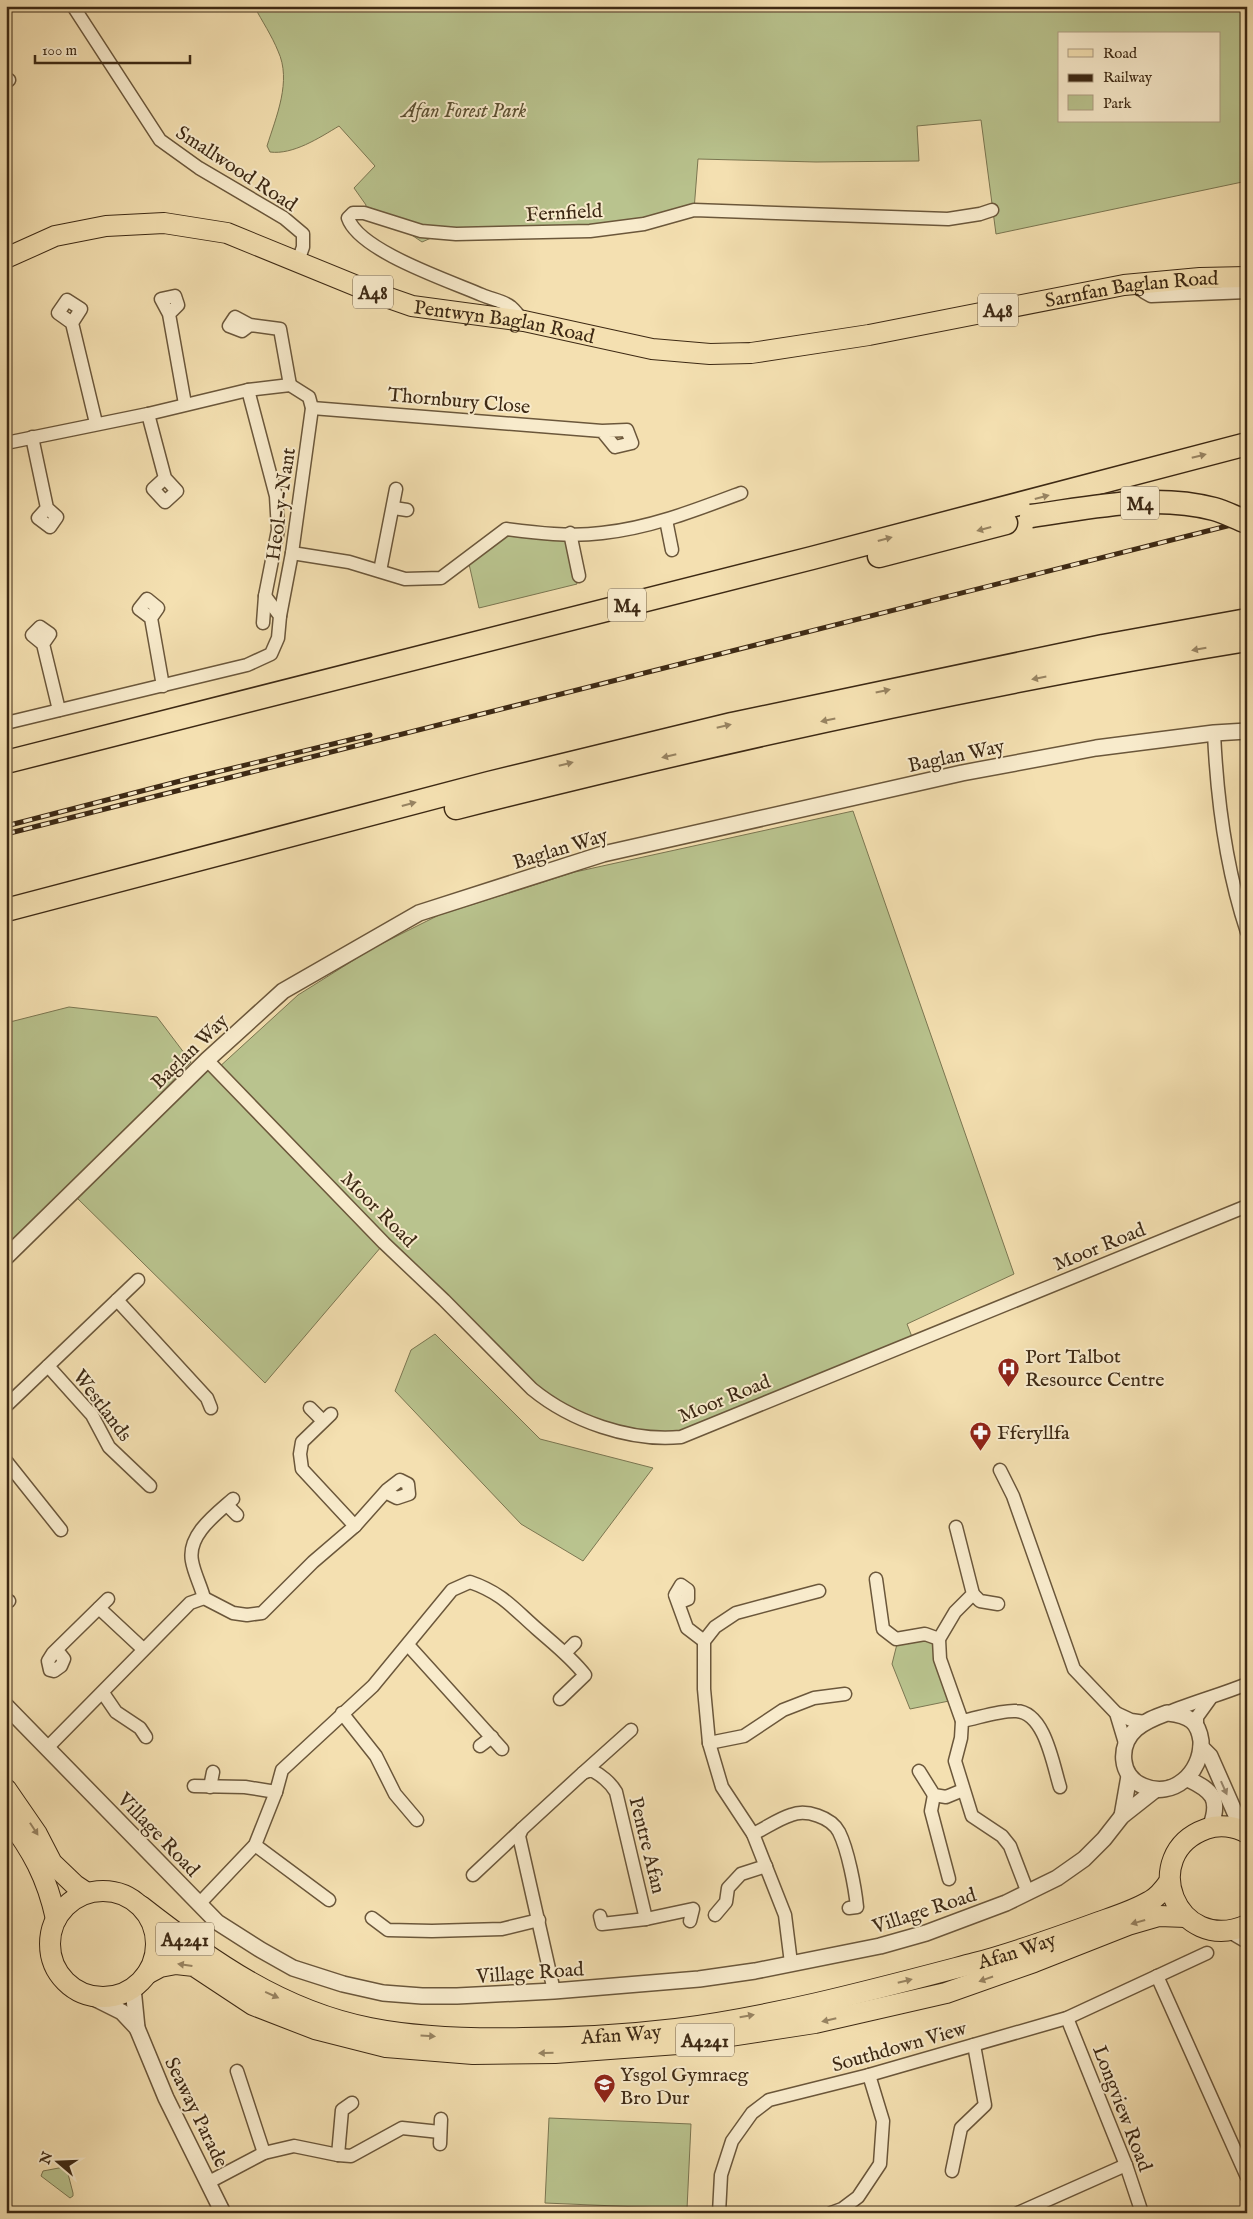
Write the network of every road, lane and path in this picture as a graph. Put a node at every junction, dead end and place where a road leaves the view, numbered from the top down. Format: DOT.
graph roads {
  1 [pos="73,6"];
  2 [pos="992,210"];
  3 [pos="6,258"];
  4 [pos="298,261"];
  5 [pos="1247,277"];
  6 [pos="1141,284"];
  7 [pos="1247,292"];
  8 [pos="169,314"];
  9 [pos="524,321"];
  10 [pos="72,323"];
  11 [pos="250,325"];
  12 [pos="751,353"];
  13 [pos="290,385"];
  14 [pos="248,390"];
  15 [pos="311,403"];
  16 [pos="185,404"];
  17 [pos="148,414"];
  18 [pos="96,424"];
  19 [pos="602,431"];
  20 [pos="32,437"];
  21 [pos="6,443"];
  22 [pos="1247,444"];
  23 [pos="165,478"];
  24 [pos="396,489"];
  25 [pos="741,493"];
  26 [pos="47,508"];
  27 [pos="394,508"];
  28 [pos="407,510"];
  29 [pos="666,520"];
  30 [pos="1247,522"];
  31 [pos="570,533"];
  32 [pos="672,550"];
  33 [pos="292,553"];
  34 [pos="380,571"];
  35 [pos="579,576"];
  36 [pos="265,596"];
  37 [pos="280,616"];
  38 [pos="150,618"];
  39 [pos="1247,620"];
  40 [pos="262,623"];
  41 [pos="1247,640"];
  42 [pos="44,644"];
  43 [pos="163,686"];
  44 [pos="59,710"];
  45 [pos="6,723"];
  46 [pos="1247,731"];
  47 [pos="1214,734"];
  48 [pos="6,762"];
  49 [pos="6,777"];
  50 [pos="6,910"];
  51 [pos="6,922"];
  52 [pos="1247,932"];
  53 [pos="207,1060"];
  54 [pos="1247,1206"];
  55 [pos="6,1258"];
  56 [pos="138,1280"];
  57 [pos="117,1300"];
  58 [pos="48,1366"];
  59 [pos="6,1406"];
  60 [pos="211,1408"];
  61 [pos="310,1408"];
  62 [pos="6,1461"];
  63 [pos="1000,1470"];
  64 [pos="150,1486"];
  65 [pos="387,1490"];
  66 [pos="237,1515"];
  67 [pos="355,1526"];
  68 [pos="956,1527"];
  69 [pos="61,1530"];
  70 [pos="876,1579"];
  71 [pos="818,1591"];
  72 [pos="973,1594"];
  73 [pos="204,1598"];
  74 [pos="678,1603"];
  75 [pos="998,1604"];
  76 [pos="940,1640"];
  77 [pos="704,1641"];
  78 [pos="575,1643"];
  79 [pos="408,1645"];
  80 [pos="143,1649"];
  81 [pos="53,1653"];
  82 [pos="565,1653"];
  83 [pos="1247,1684"];
  84 [pos="103,1693"];
  85 [pos="845,1694"];
  86 [pos="560,1699"];
  87 [pos="1210,1699"];
  88 [pos="6,1706"];
  89 [pos="342,1713"];
  90 [pos="1116,1713"];
  91 [pos="1167,1713"];
  92 [pos="962,1720"];
  93 [pos="1145,1722"];
  94 [pos="1197,1727"];
  95 [pos="631,1730"];
  96 [pos="146,1737"];
  97 [pos="492,1737"];
  98 [pos="709,1743"];
  99 [pos="1125,1743"];
  100 [pos="480,1746"];
  101 [pos="48,1747"];
  102 [pos="1201,1747"];
  103 [pos="502,1749"];
  104 [pos="918,1771"];
  105 [pos="213,1772"];
  106 [pos="583,1773"];
  107 [pos="1129,1776"];
  108 [pos="1188,1779"];
  109 [pos="194,1786"];
  110 [pos="210,1787"];
  111 [pos="1060,1787"];
  112 [pos="6,1789"];
  113 [pos="963,1790"];
  114 [pos="1155,1790"];
  115 [pos="276,1792"];
  116 [pos="934,1795"];
  117 [pos="6,1816"];
  118 [pos="1122,1816"];
  119 [pos="417,1820"];
  120 [pos="1210,1828"];
  121 [pos="522,1829"];
  122 [pos="1245,1832"];
  123 [pos="753,1834"];
  124 [pos="255,1845"];
  125 [pos="766,1866"];
  126 [pos="473,1875"];
  127 [pos="949,1880"];
  128 [pos="1169,1882"];
  129 [pos="87,1893"];
  130 [pos="1028,1893"];
  131 [pos="329,1900"];
  132 [pos="198,1904"];
  133 [pos="141,1906"];
  134 [pos="849,1908"];
  135 [pos="715,1915"];
  136 [pos="600,1916"];
  137 [pos="1186,1917"];
  138 [pos="372,1918"];
  139 [pos="646,1918"];
  140 [pos="56,1919"];
  141 [pos="539,1920"];
  142 [pos="690,1921"];
  143 [pos="1238,1928"];
  144 [pos="1247,1942"];
  145 [pos="1207,1953"];
  146 [pos="791,1963"];
  147 [pos="1157,1976"];
  148 [pos="140,1981"];
  149 [pos="554,1990"];
  150 [pos="86,1994"];
  151 [pos="1067,2018"];
  152 [pos="137,2028"];
  153 [pos="974,2044"];
  154 [pos="238,2071"];
  155 [pos="869,2075"];
  156 [pos="352,2103"];
  157 [pos="441,2119"];
  158 [pos="264,2153"];
  159 [pos="338,2155"];
  160 [pos="1126,2166"];
  161 [pos="952,2171"];
  162 [pos="1247,2177"];
  163 [pos="209,2182"];
  164 [pos="223,2213"];
  165 [pos="719,2213"];
  166 [pos="831,2213"];
  167 [pos="1018,2213"];
  168 [pos="1142,2213"];
  1 -- 4 [label="street, Smallwood Road"];
  2 -- 9 [label="street, Fernfield"];
  3 -- 4 [label="main road, Pentwyn Baglan Road / A48"];
  4 -- 9 [label="main road, Pentwyn Baglan Road / A48"];
  5 -- 6 [label="main road, Sarnfan Baglan Road / A48"];
  6 -- 7 [label="street"];
  6 -- 12 [label="main road, Sarnfan Baglan Road / A48"];
  8 -- 16 [label="street"];
  9 -- 12 [label="main road, Pentwyn Baglan Road / A48"];
  10 -- 18 [label="street"];
  11 -- 13 [label="street"];
  13 -- 14 [label="street"];
  13 -- 15 [label="street"];
  14 -- 16 [label="street"];
  14 -- 36 [label="street, Heol-y-Nant"];
  15 -- 19 [label="street, Thornbury Close"];
  15 -- 33 [label="street, Heol-y-Nant"];
  16 -- 17 [label="street"];
  17 -- 18 [label="street"];
  17 -- 23 [label="street"];
  18 -- 20 [label="street"];
  20 -- 21 [label="street"];
  20 -- 26 [label="street"];
  48 -- 22 [label="highway, M4, one-way"];
  24 -- 27 [label="street"];
  25 -- 29 [label="street"];
  27 -- 28 [label="street"];
  27 -- 34 [label="street"];
  29 -- 31 [label="street"];
  29 -- 32 [label="street"];
  30 -- 49 [label="highway, M4, one-way, bridge"];
  31 -- 34 [label="street"];
  31 -- 35 [label="street"];
  33 -- 34 [label="street"];
  33 -- 37 [label="street, Heol-y-Nant"];
  36 -- 37 [label="street"];
  36 -- 40 [label="street, Heol-y-Nant"];
  37 -- 43 [label="street, Heol-y-Nant"];
  38 -- 43 [label="street"];
  50 -- 39 [label="highway, one-way"];
  41 -- 51 [label="highway, one-way"];
  42 -- 44 [label="street"];
  43 -- 44 [label="street, Heol-y-Nant"];
  44 -- 45 [label="street, Heol-y-Nant"];
  46 -- 47 [label="street, Baglan Way"];
  47 -- 52 [label="street"];
  47 -- 53 [label="street, Baglan Way"];
  53 -- 54 [label="street, Moor Road"];
  53 -- 55 [label="street, Baglan Way"];
  56 -- 57 [label="street, Westlands"];
  57 -- 58 [label="street, Westlands"];
  57 -- 60 [label="street"];
  58 -- 59 [label="street, Westlands"];
  58 -- 64 [label="street, Westlands"];
  61 -- 67 [label="street"];
  62 -- 69 [label="street"];
  63 -- 90 [label="street"];
  65 -- 67 [label="street"];
  66 -- 73 [label="street"];
  67 -- 73 [label="street"];
  68 -- 72 [label="street"];
  70 -- 76 [label="street"];
  71 -- 77 [label="street"];
  72 -- 75 [label="street"];
  72 -- 76 [label="street"];
  73 -- 80 [label="street"];
  74 -- 77 [label="street"];
  76 -- 92 [label="street"];
  77 -- 98 [label="street"];
  78 -- 82 [label="street"];
  79 -- 82 [label="street"];
  79 -- 89 [label="street"];
  79 -- 97 [label="street"];
  80 -- 81 [label="street"];
  80 -- 84 [label="street"];
  82 -- 86 [label="street"];
  83 -- 87 [label="street"];
  84 -- 96 [label="street"];
  84 -- 101 [label="street"];
  85 -- 98 [label="street"];
  87 -- 91 [label="street"];
  87 -- 94 [label="street"];
  88 -- 101 [label="street, Village Road"];
  89 -- 115 [label="street"];
  89 -- 119 [label="street"];
  90 -- 93 [label="street"];
  90 -- 99 [label="street"];
  91 -- 93 [label="street"];
  91 -- 94 [label="street"];
  92 -- 111 [label="street"];
  92 -- 113 [label="street"];
  93 -- 99 [label="street"];
  94 -- 102 [label="street"];
  95 -- 106 [label="street"];
  97 -- 100 [label="street"];
  97 -- 103 [label="street"];
  98 -- 123 [label="street"];
  99 -- 107 [label="street"];
  101 -- 132 [label="street, Village Road"];
  102 -- 108 [label="street"];
  102 -- 122 [label="street, one-way"];
  104 -- 116 [label="street"];
  105 -- 110 [label="street"];
  106 -- 121 [label="street"];
  106 -- 139 [label="street, Pentre Afan"];
  107 -- 114 [label="street"];
  107 -- 118 [label="street, Village Road"];
  108 -- 114 [label="street"];
  108 -- 120 [label="street"];
  109 -- 110 [label="street"];
  110 -- 115 [label="street"];
  112 -- 129 [label="main road, one-way"];
  113 -- 116 [label="street"];
  113 -- 130 [label="street"];
  114 -- 118 [label="street, Village Road"];
  115 -- 124 [label="street"];
  116 -- 127 [label="street"];
  117 -- 140 [label="main road, A4241"];
  118 -- 130 [label="street, Village Road"];
  120 -- 122 [label="main road, A4241"];
  120 -- 128 [label="main road, A4241"];
  121 -- 126 [label="street"];
  121 -- 141 [label="street"];
  123 -- 125 [label="street"];
  123 -- 134 [label="street"];
  124 -- 131 [label="street"];
  124 -- 132 [label="street"];
  125 -- 135 [label="street"];
  125 -- 146 [label="street"];
  133 -- 128 [label="main road, Afan Way / A4241, one-way"];
  128 -- 137 [label="main road, A4241"];
  129 -- 133 [label="main road, A4241"];
  129 -- 140 [label="main road, A4241"];
  130 -- 146 [label="street, Village Road"];
  132 -- 149 [label="street, Village Road"];
  133 -- 148 [label="main road, A4241"];
  136 -- 139 [label="street, Pentre Afan"];
  137 -- 143 [label="main road, A4241"];
  137 -- 148 [label="main road, Afan Way / A4241, one-way"];
  138 -- 141 [label="street"];
  139 -- 142 [label="street, Pentre Afan"];
  140 -- 150 [label="main road, A4241"];
  141 -- 149 [label="street"];
  143 -- 144 [label="street"];
  145 -- 147 [label="street, Southdown View"];
  146 -- 149 [label="street, Village Road"];
  147 -- 151 [label="street, Southdown View"];
  147 -- 162 [label="street"];
  148 -- 150 [label="main road, A4241"];
  148 -- 152 [label="street, Seaway Parade"];
  150 -- 152 [label="street, Seaway Parade"];
  151 -- 153 [label="street, Southdown View"];
  151 -- 160 [label="street, Longview Road"];
  152 -- 163 [label="street, Seaway Parade"];
  153 -- 155 [label="street, Southdown View"];
  153 -- 161 [label="street"];
  154 -- 158 [label="street"];
  155 -- 165 [label="street, Southdown View"];
  155 -- 166 [label="street"];
  156 -- 159 [label="street"];
  157 -- 159 [label="street"];
  158 -- 159 [label="street"];
  158 -- 163 [label="street"];
  160 -- 167 [label="street"];
  160 -- 168 [label="street, Longview Road"];
  163 -- 164 [label="street, Seaway Parade"];
}
